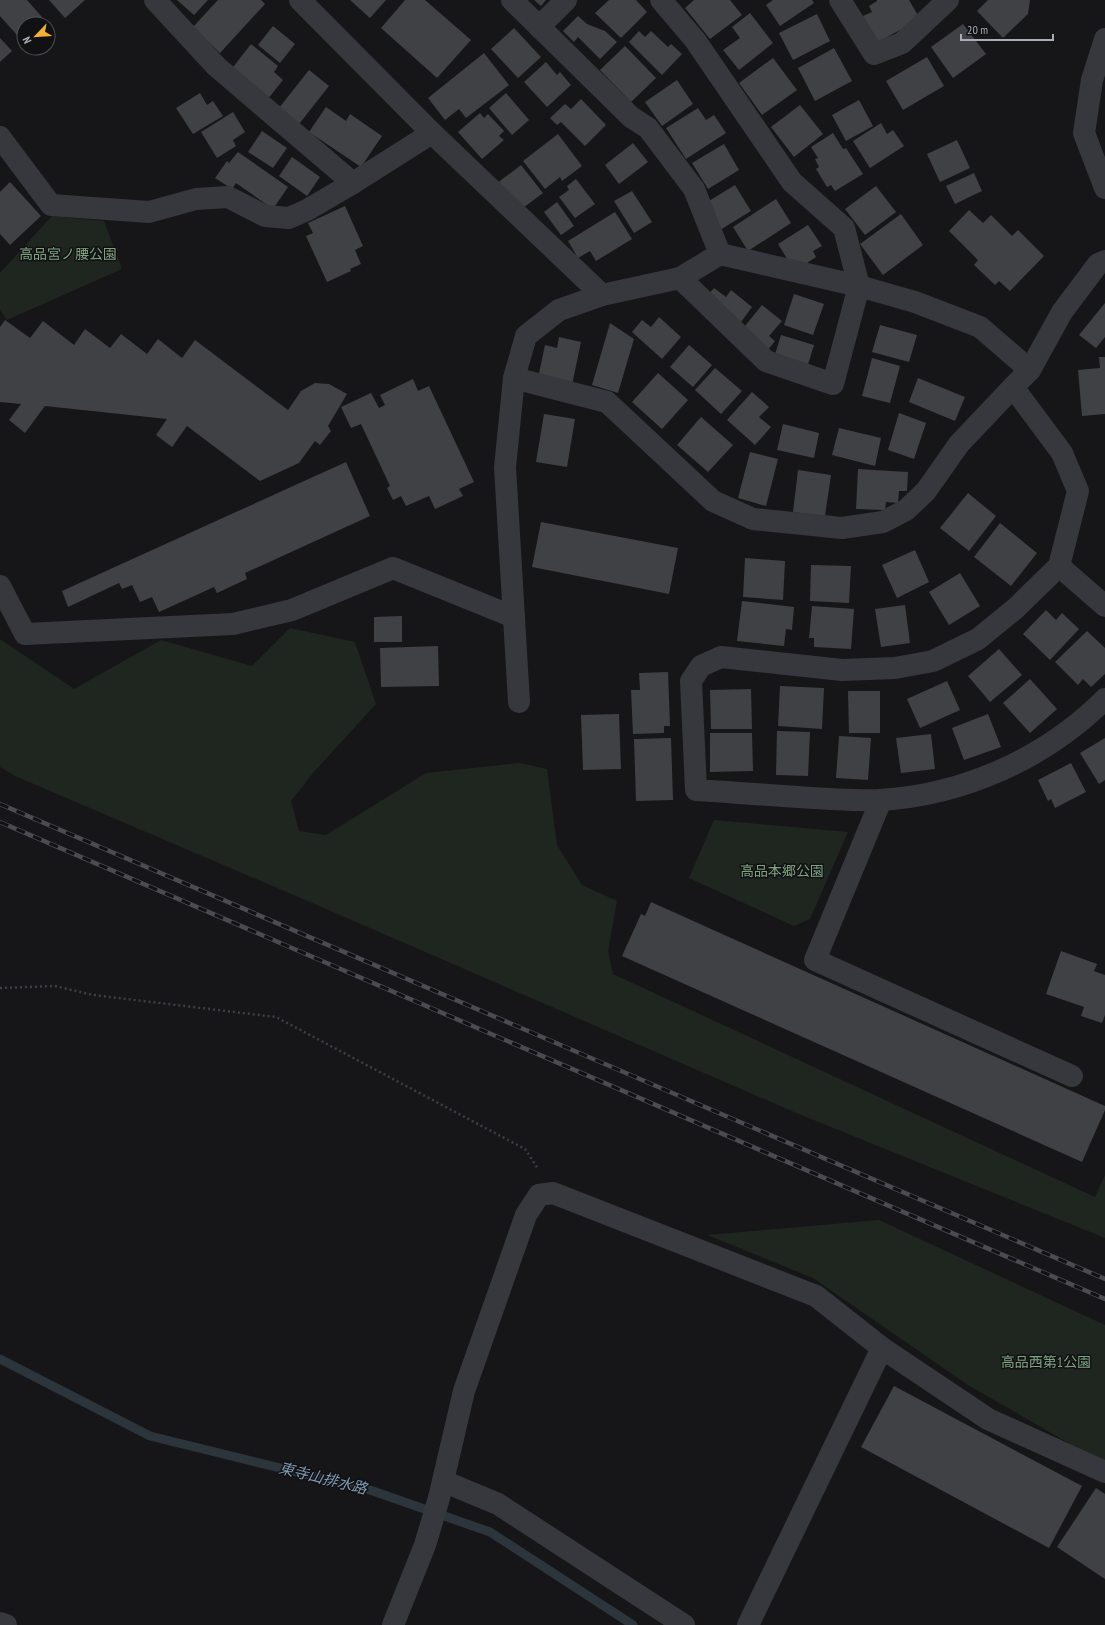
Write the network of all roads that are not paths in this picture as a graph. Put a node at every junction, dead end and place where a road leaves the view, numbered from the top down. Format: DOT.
graph roads {
  1 [pos="155,0"];
  2 [pos="300,0"];
  3 [pos="512,0"];
  4 [pos="566,0"];
  5 [pos="661,0"];
  6 [pos="840,0"];
  7 [pos="948,0"];
  8 [pos="539,27"];
  9 [pos="1105,39"];
  10 [pos="432,133"];
  11 [pos="4,151"];
  12 [pos="353,183"];
  13 [pos="1105,188"];
  14 [pos="720,254"];
  15 [pos="1105,261"];
  16 [pos="680,278"];
  17 [pos="859,286"];
  18 [pos="602,295"];
  19 [pos="1030,370"];
  20 [pos="514,378"];
  21 [pos="1013,387"];
  22 [pos="1059,566"];
  23 [pos="0,586"];
  24 [pos="1105,606"];
  25 [pos="514,617"];
  26 [pos="1105,699"];
  27 [pos="519,702"];
  28 [pos="881,800"];
  29 [pos="1072,1076"];
  30 [pos="882,1348"];
  31 [pos="1105,1472"];
  32 [pos="441,1489"];
  33 [pos="0,1623"];
  34 [pos="6,1625"];
  35 [pos="394,1625"];
  36 [pos="684,1625"];
  37 [pos="748,1625"];
  1 -- 12 [label="street"];
  2 -- 10 [label="street"];
  3 -- 8 [label="street"];
  4 -- 8 [label="street"];
  5 -- 17 [label="street"];
  6 -- 7 [label="street"];
  8 -- 14 [label="street"];
  9 -- 13 [label="street"];
  10 -- 12 [label="street"];
  10 -- 18 [label="street"];
  11 -- 12 [label="street"];
  14 -- 16 [label="street"];
  14 -- 17 [label="street"];
  15 -- 19 [label="street"];
  16 -- 17 [label="street"];
  16 -- 18 [label="street"];
  17 -- 19 [label="street"];
  18 -- 20 [label="street"];
  19 -- 21 [label="street"];
  20 -- 21 [label="street"];
  20 -- 25 [label="street"];
  21 -- 22 [label="street"];
  22 -- 24 [label="street"];
  22 -- 28 [label="street"];
  23 -- 25 [label="street"];
  25 -- 27 [label="street"];
  26 -- 28 [label="street"];
  28 -- 29 [label="street"];
  30 -- 31 [label="street"];
  30 -- 32 [label="street"];
  30 -- 37 [label="street"];
  32 -- 35 [label="street"];
  32 -- 36 [label="street"];
  33 -- 34 [label="street"];
}
